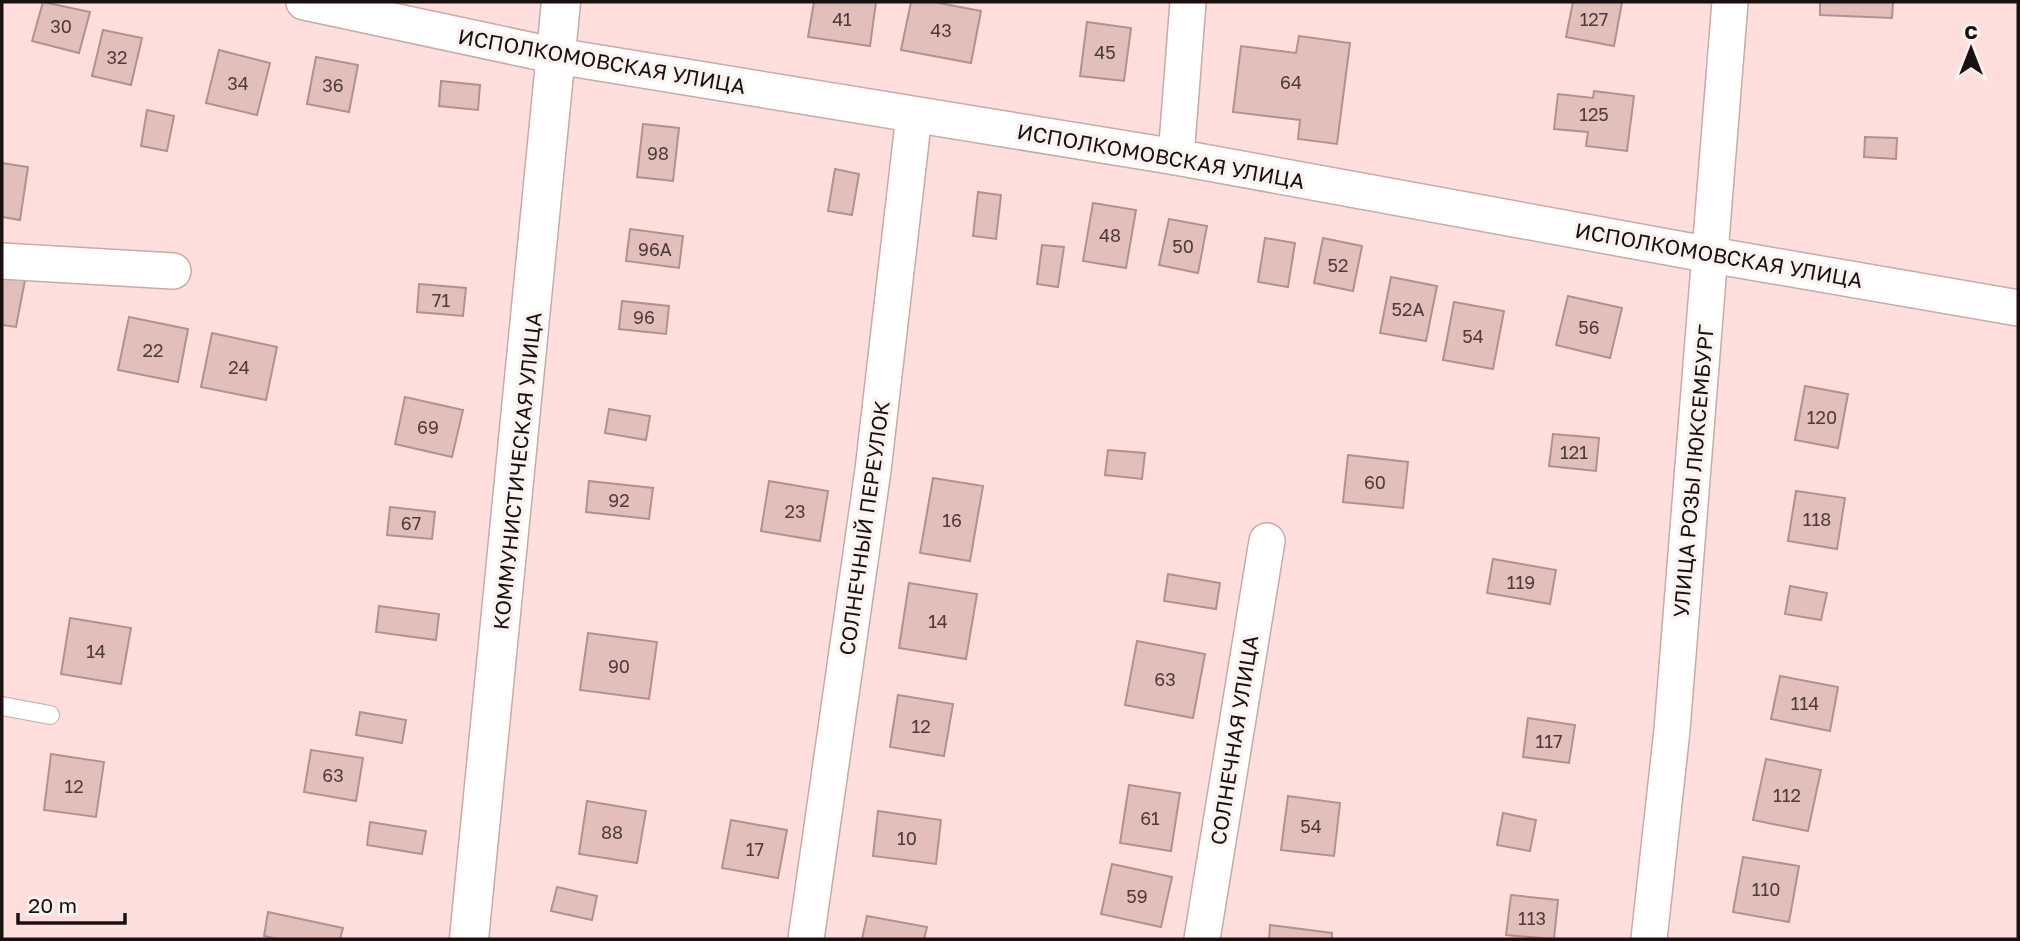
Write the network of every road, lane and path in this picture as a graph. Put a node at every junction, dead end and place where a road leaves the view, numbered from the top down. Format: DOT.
graph roads {
  1 [pos="304,2"];
  2 [pos="562,2"];
  3 [pos="1188,2"];
  4 [pos="1730,2"];
  5 [pos="557,56"];
  6 [pos="914,115"];
  7 [pos="1176,157"];
  8 [pos="1712,255"];
  9 [pos="2,261"];
  10 [pos="173,271"];
  11 [pos="2018,308"];
  12 [pos="1267,541"];
  13 [pos="2,706"];
  14 [pos="50,715"];
  15 [pos="469,939"];
  16 [pos="806,939"];
  17 [pos="1202,939"];
  18 [pos="1649,939"];
  1 -- 5 [label="street, ИСПОЛКОМОВСКАЯ УЛИЦА"];
  2 -- 5 [label="main road, КОММУНИСТИЧЕСКАЯ УЛИЦА"];
  3 -- 7 [label="street"];
  4 -- 8 [label="street, УЛИЦА РОЗЫ ЛЮКСЕМБУРГ"];
  5 -- 6 [label="street, ИСПОЛКОМОВСКАЯ УЛИЦА"];
  5 -- 15 [label="main road, КОММУНИСТИЧЕСКАЯ УЛИЦА"];
  6 -- 7 [label="street, ИСПОЛКОМОВСКАЯ УЛИЦА"];
  6 -- 16 [label="street, СОЛНЕЧНЫЙ ПЕРЕУЛОК"];
  7 -- 8 [label="street, ИСПОЛКОМОВСКАЯ УЛИЦА"];
  8 -- 11 [label="street, ИСПОЛКОМОВСКАЯ УЛИЦА"];
  8 -- 18 [label="street, УЛИЦА РОЗЫ ЛЮКСЕМБУРГ"];
  9 -- 10 [label="street"];
  12 -- 17 [label="street, СОЛНЕЧНАЯ УЛИЦА"];
  13 -- 14 [label="lane"];
}
